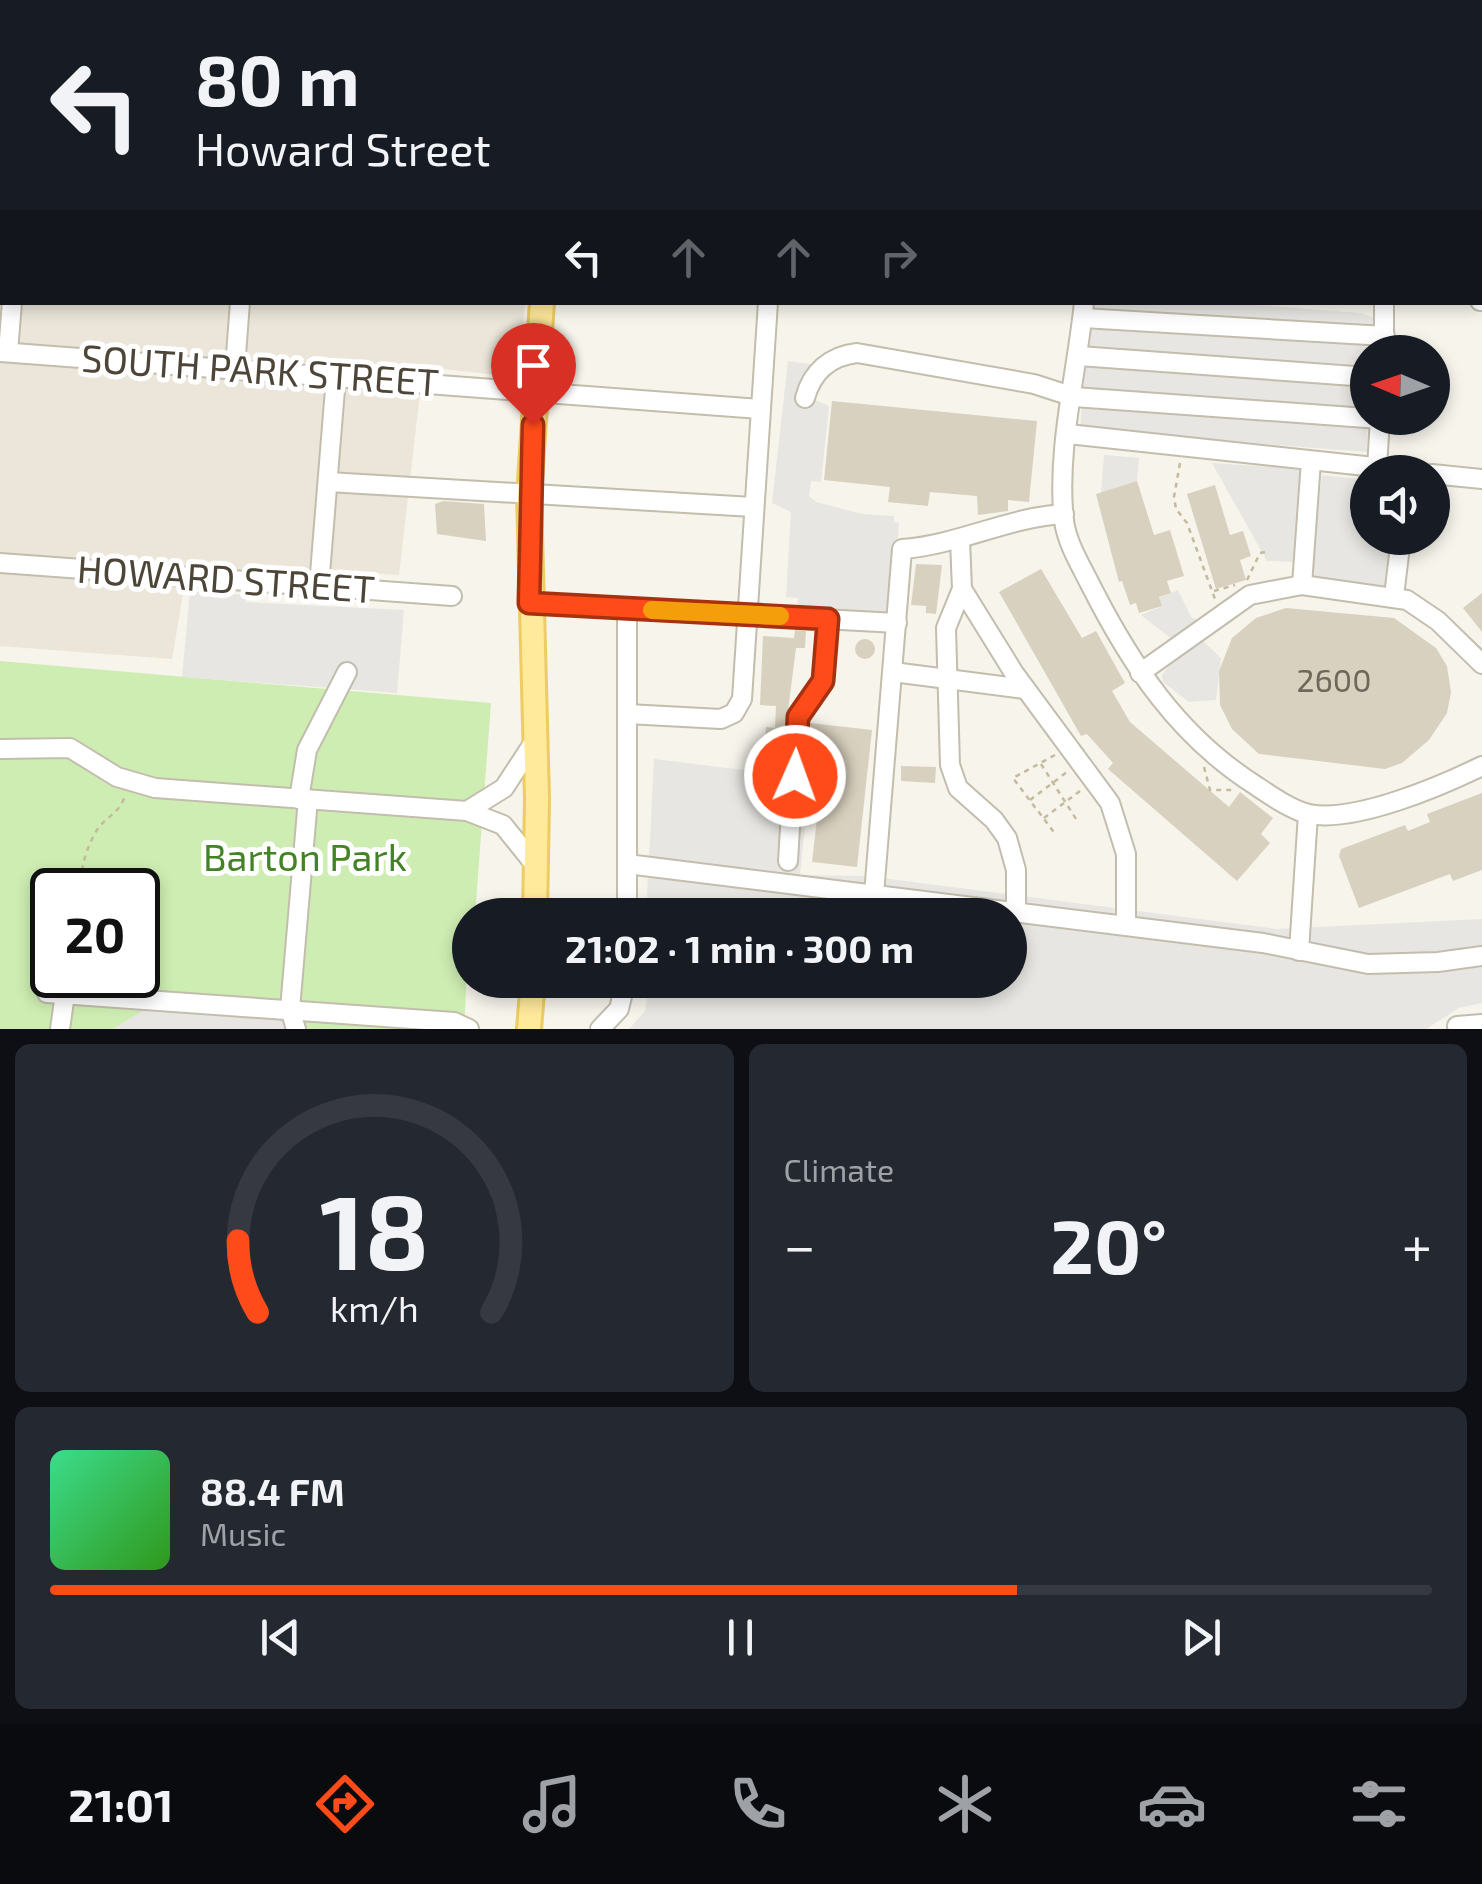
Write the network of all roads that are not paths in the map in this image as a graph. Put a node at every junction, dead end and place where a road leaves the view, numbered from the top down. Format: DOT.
graph roads {
  1 [pos="12,305"];
  2 [pos="240,305"];
  3 [pos="542,305"];
  4 [pos="768,305"];
  5 [pos="1384,305"];
  6 [pos="1083,310"];
  7 [pos="1384,335"];
  8 [pos="1350,340"];
  9 [pos="4,352"];
  10 [pos="1079,356"];
  11 [pos="235,368"];
  12 [pos="1350,376"];
  13 [pos="336,377"];
  14 [pos="535,390"];
  15 [pos="1074,397"];
  16 [pos="805,398"];
  17 [pos="760,409"];
  18 [pos="1350,416"];
  19 [pos="1068,434"];
  20 [pos="1311,461"];
  21 [pos="1350,465"];
  22 [pos="1450,476"];
  23 [pos="1482,479"];
  24 [pos="328,482"];
  25 [pos="529,495"];
  26 [pos="753,507"];
  27 [pos="1064,514"];
  28 [pos="960,540"];
  29 [pos="1399,555"];
  30 [pos="0,563"];
  31 [pos="1302,585"];
  32 [pos="318,586"];
  33 [pos="962,590"];
  34 [pos="452,596"];
  35 [pos="1394,596"];
  36 [pos="529,603"];
  37 [pos="627,610"];
  38 [pos="747,614"];
  39 [pos="828,619"];
  40 [pos="898,623"];
  41 [pos="1482,664"];
  42 [pos="347,672"];
  43 [pos="894,672"];
  44 [pos="1140,673"];
  45 [pos="947,679"];
  46 [pos="1025,689"];
  47 [pos="626,714"];
  48 [pos="536,739"];
  49 [pos="0,749"];
  50 [pos="1482,766"];
  51 [pos="304,799"];
  52 [pos="466,812"];
  53 [pos="1308,814"];
  54 [pos="788,861"];
  55 [pos="627,864"];
  56 [pos="537,866"];
  57 [pos="874,894"];
  58 [pos="536,898"];
  59 [pos="627,898"];
  60 [pos="906,898"];
  61 [pos="1016,898"];
  62 [pos="1027,913"];
  63 [pos="1126,925"];
  64 [pos="1299,951"];
  65 [pos="1482,956"];
  66 [pos="532,998"];
  67 [pos="621,998"];
  68 [pos="290,1009"];
  69 [pos="1482,1024"];
  70 [pos="1458,1026"];
  71 [pos="60,1029"];
  72 [pos="296,1029"];
  73 [pos="470,1029"];
  74 [pos="529,1029"];
  75 [pos="600,1029"];
  1 -- 9 [label="street"];
  2 -- 11 [label="street"];
  3 -- 14 [label="main road"];
  4 -- 17 [label="street"];
  5 -- 7 [label="street"];
  6 -- 8 [label="street"];
  6 -- 10 [label="street"];
  9 -- 11 [label="street, SOUTH PARK STREET"];
  10 -- 12 [label="street"];
  10 -- 15 [label="street"];
  11 -- 13 [label="street, SOUTH PARK STREET"];
  13 -- 14 [label="street, SOUTH PARK STREET"];
  13 -- 24 [label="street"];
  14 -- 17 [label="street, SOUTH PARK STREET"];
  14 -- 25 [label="main road"];
  15 -- 16 [label="street"];
  15 -- 18 [label="street"];
  15 -- 19 [label="street"];
  17 -- 26 [label="street"];
  19 -- 20 [label="street"];
  19 -- 27 [label="street"];
  20 -- 21 [label="street"];
  20 -- 31 [label="street"];
  22 -- 23 [label="street"];
  24 -- 25 [label="street"];
  24 -- 32 [label="street"];
  25 -- 26 [label="street"];
  25 -- 36 [label="main road"];
  26 -- 38 [label="street"];
  27 -- 28 [label="street"];
  27 -- 44 [label="street"];
  28 -- 33 [label="street"];
  28 -- 40 [label="street"];
  29 -- 35 [label="street"];
  30 -- 32 [label="street, HOWARD STREET"];
  31 -- 35 [label="street"];
  31 -- 44 [label="street"];
  32 -- 34 [label="street, HOWARD STREET"];
  33 -- 45 [label="street"];
  33 -- 46 [label="street"];
  35 -- 41 [label="street"];
  36 -- 37 [label="street"];
  36 -- 48 [label="main road"];
  37 -- 38 [label="street"];
  37 -- 47 [label="street"];
  38 -- 39 [label="street"];
  38 -- 47 [label="street"];
  39 -- 40 [label="street"];
  39 -- 54 [label="street"];
  40 -- 43 [label="street"];
  42 -- 51 [label="street"];
  43 -- 45 [label="street"];
  43 -- 57 [label="street"];
  44 -- 53 [label="street"];
  45 -- 46 [label="street"];
  45 -- 61 [label="street"];
  46 -- 63 [label="street"];
  47 -- 55 [label="street"];
  48 -- 52 [label="street"];
  48 -- 56 [label="main road"];
  49 -- 51 [label="street"];
  50 -- 53 [label="street"];
  51 -- 52 [label="street"];
  51 -- 68 [label="street"];
  52 -- 56 [label="street"];
  53 -- 64 [label="street"];
  55 -- 57 [label="street"];
  55 -- 59 [label="street"];
  56 -- 58 [label="main road"];
  57 -- 60 [label="street"];
  62 -- 63 [label="street"];
  63 -- 64 [label="street"];
  64 -- 65 [label="street"];
  66 -- 74 [label="main road"];
  67 -- 75 [label="street"];
  68 -- 71 [label="street"];
  68 -- 72 [label="street"];
  68 -- 73 [label="street"];
  69 -- 70 [label="street"];
}
